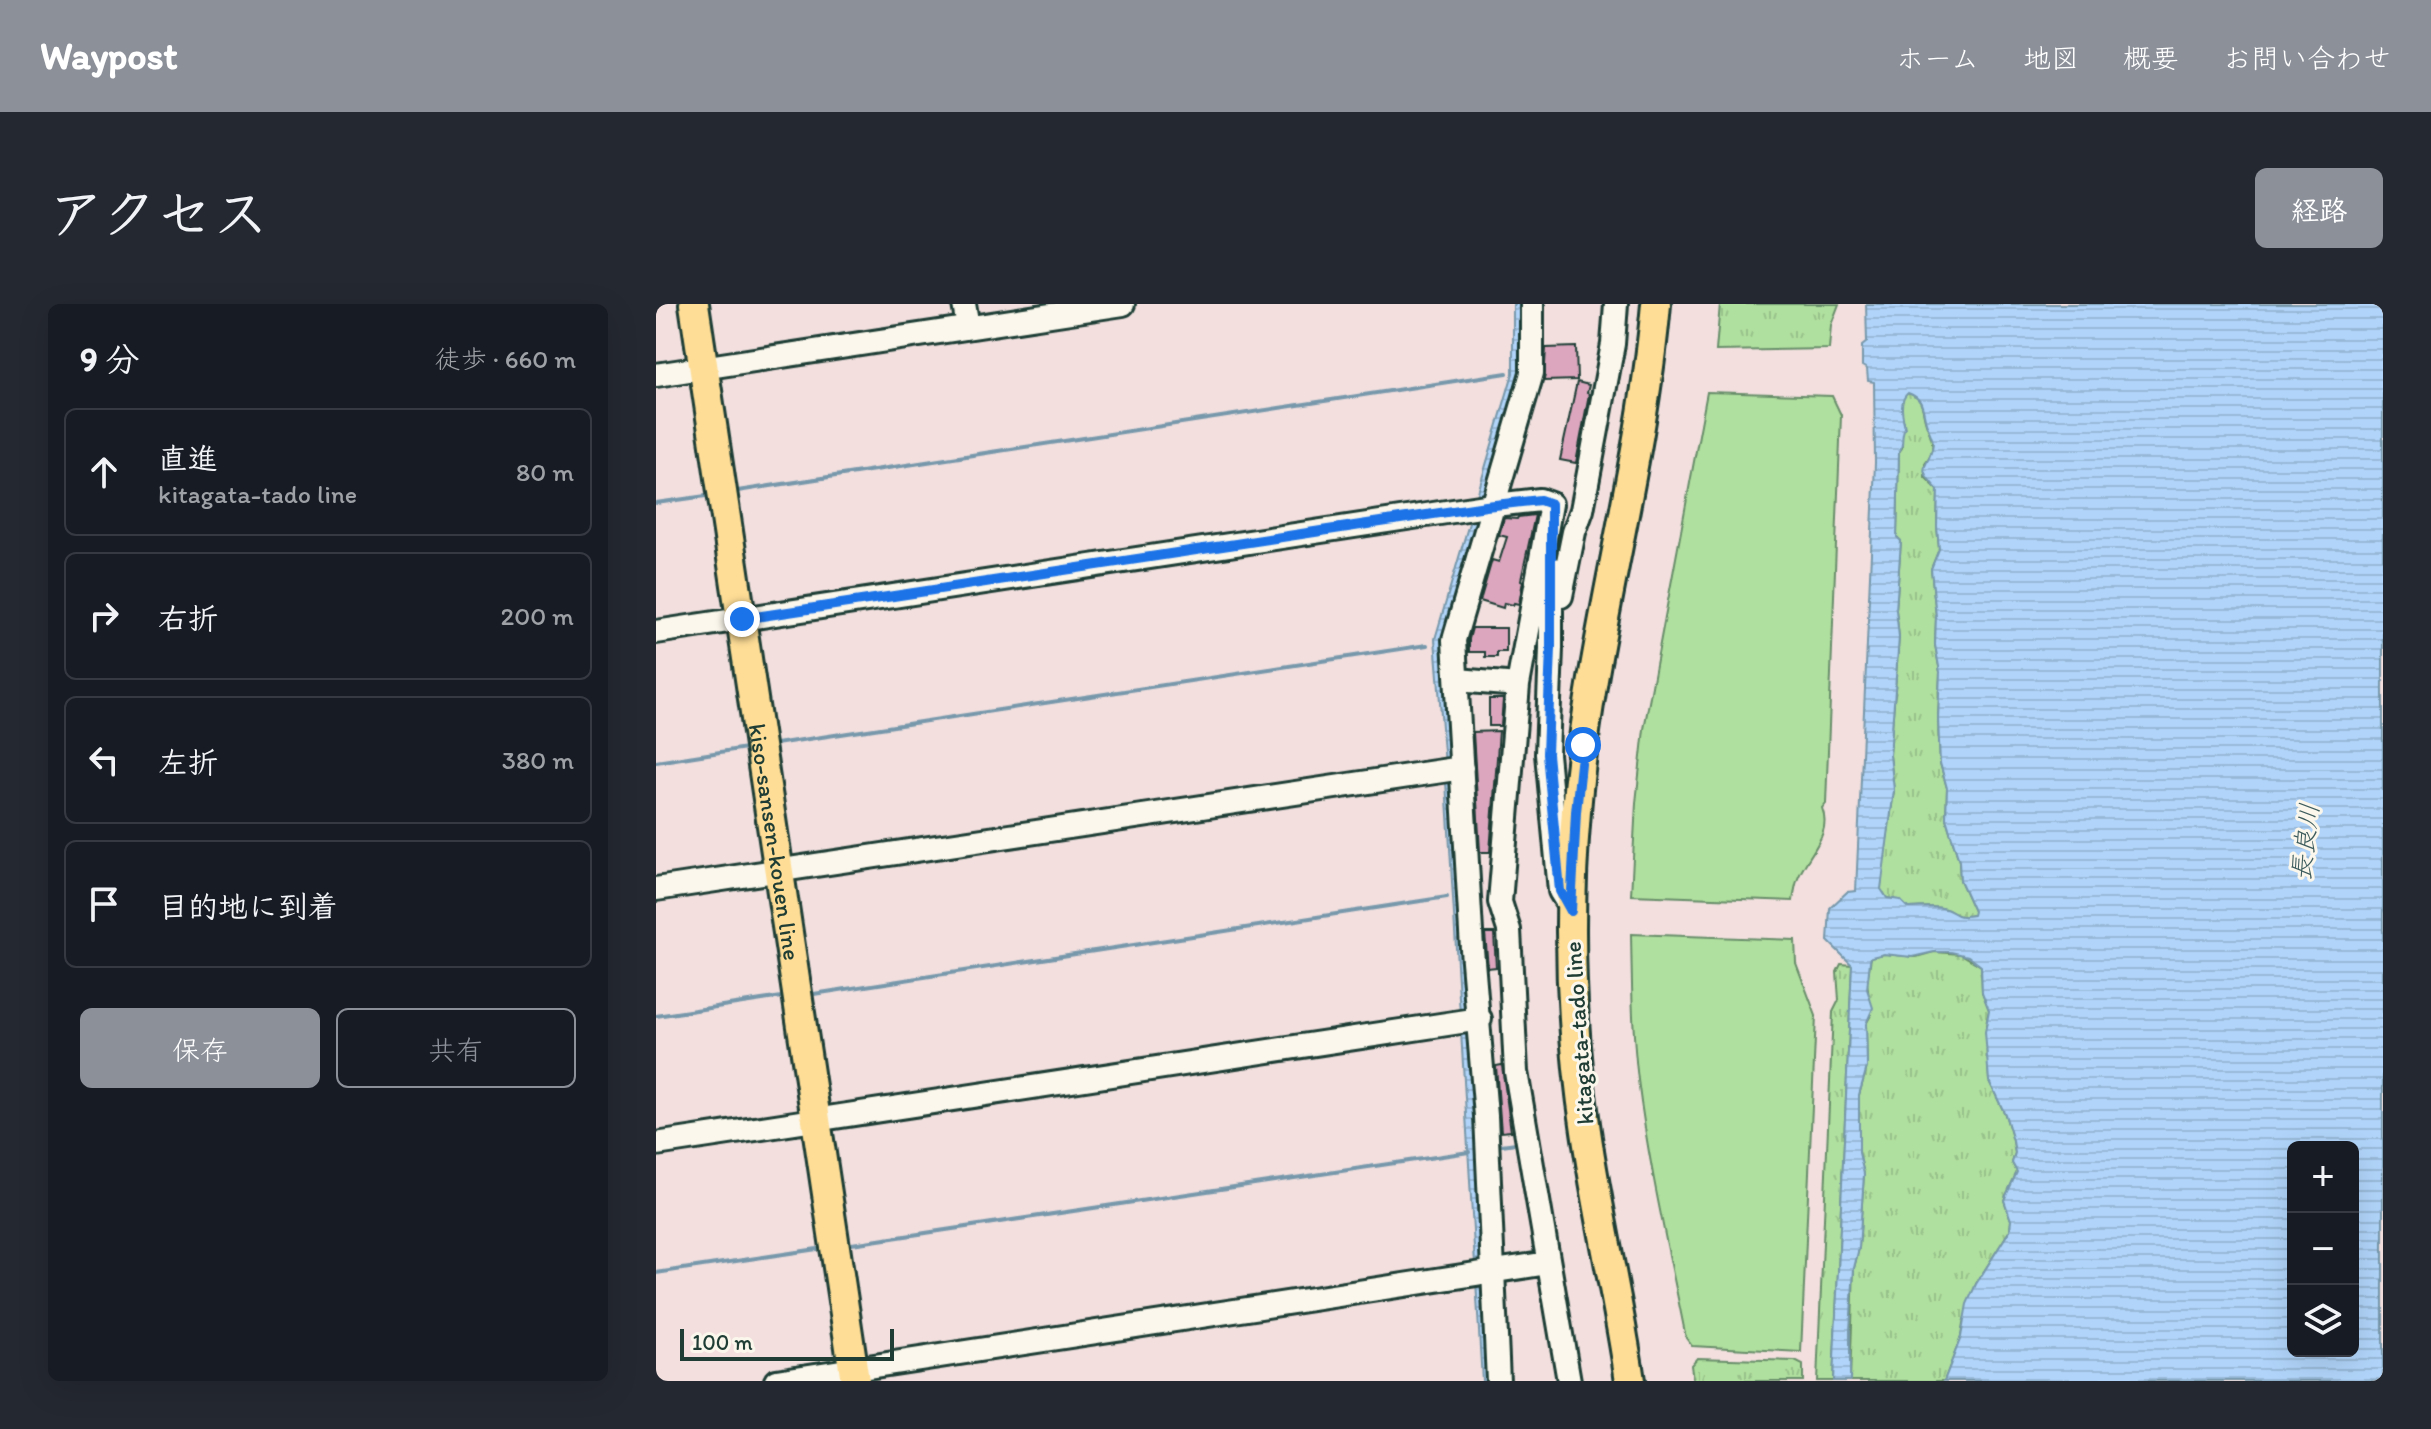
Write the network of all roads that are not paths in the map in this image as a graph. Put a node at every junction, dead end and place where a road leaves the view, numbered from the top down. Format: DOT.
graph roads {
  1 [pos="694,304"];
  2 [pos="964,304"];
  3 [pos="1123,304"];
  4 [pos="1532,304"];
  5 [pos="1616,304"];
  6 [pos="1656,304"];
  7 [pos="968,327"];
  8 [pos="703,368"];
  9 [pos="656,375"];
  10 [pos="1551,504"];
  11 [pos="1484,506"];
  12 [pos="742,619"];
  13 [pos="656,632"];
  14 [pos="1551,648"];
  15 [pos="1457,680"];
  16 [pos="1518,685"];
  17 [pos="1454,769"];
  18 [pos="780,871"];
  19 [pos="656,889"];
  20 [pos="1571,911"];
  21 [pos="1470,1021"];
  22 [pos="818,1119"];
  23 [pos="656,1144"];
  24 [pos="1548,1263"];
  25 [pos="1485,1274"];
  26 [pos="854,1375"];
  27 [pos="776,1381"];
  28 [pos="1498,1381"];
  29 [pos="1569,1381"];
  30 [pos="1630,1381"];
  1 -- 8 [label="main road, kiso-sansen-kouen line"];
  2 -- 7 [label="street"];
  3 -- 7 [label="street"];
  4 -- 11 [label="street"];
  5 -- 14 [label="street"];
  6 -- 20 [label="main road, kitagata-tado line"];
  7 -- 8 [label="street"];
  8 -- 9 [label="street"];
  8 -- 12 [label="main road, kiso-sansen-kouen line"];
  10 -- 11 [label="street"];
  10 -- 14 [label="street"];
  10 -- 16 [label="street"];
  11 -- 12 [label="street"];
  11 -- 15 [label="street"];
  12 -- 13 [label="street"];
  12 -- 18 [label="main road, kiso-sansen-kouen line"];
  14 -- 20 [label="street"];
  15 -- 16 [label="street"];
  15 -- 17 [label="street"];
  16 -- 24 [label="street"];
  17 -- 18 [label="street"];
  17 -- 21 [label="street"];
  18 -- 19 [label="street"];
  18 -- 22 [label="main road, kiso-sansen-kouen line"];
  20 -- 30 [label="main road, kitagata-tado line"];
  21 -- 22 [label="street"];
  21 -- 25 [label="street"];
  22 -- 23 [label="street"];
  22 -- 26 [label="main road, kiso-sansen-kouen line"];
  24 -- 25 [label="street"];
  24 -- 29 [label="street"];
  25 -- 26 [label="street"];
  25 -- 28 [label="street"];
  26 -- 27 [label="street"];
}
